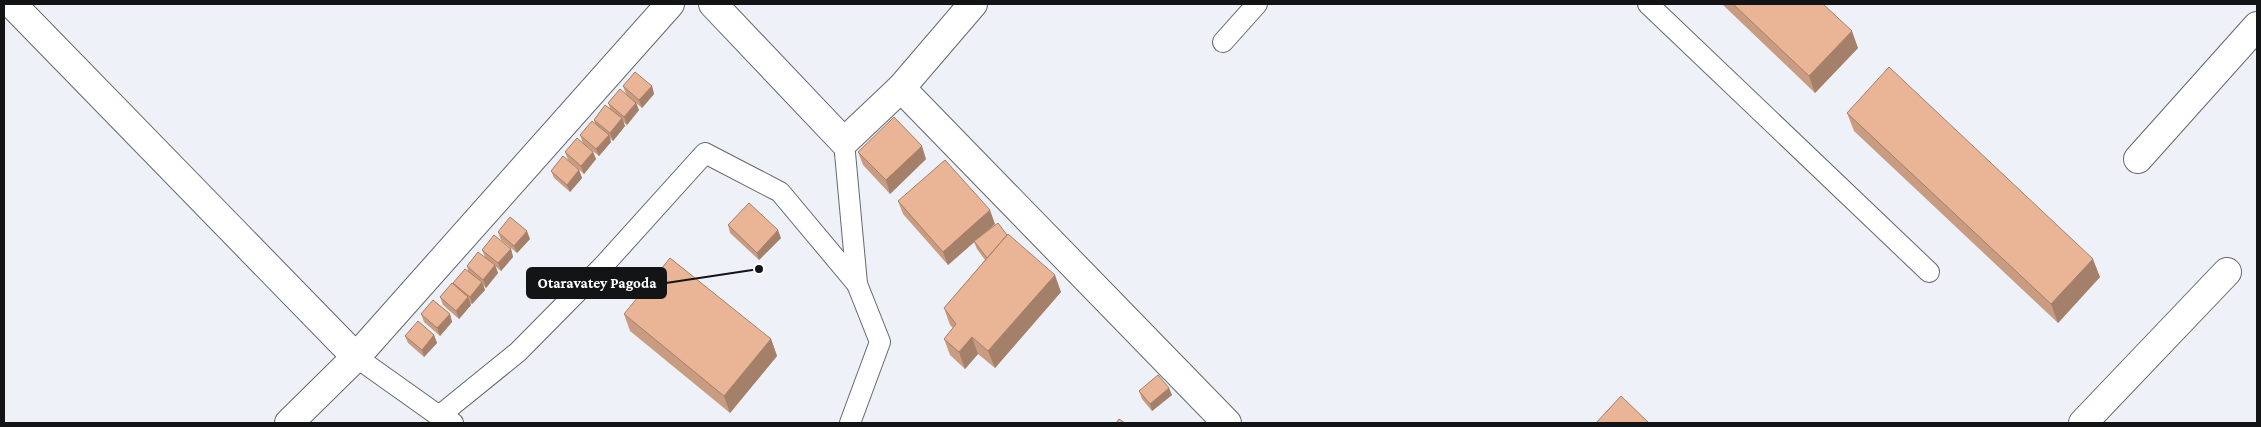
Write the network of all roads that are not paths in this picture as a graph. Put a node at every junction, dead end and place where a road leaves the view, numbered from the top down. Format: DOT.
graph roads {
  1 [pos="12,4"];
  2 [pos="670,4"];
  3 [pos="714,4"];
  4 [pos="973,4"];
  5 [pos="1257,4"];
  6 [pos="1648,4"];
  7 [pos="2257,26"];
  8 [pos="1223,42"];
  9 [pos="901,88"];
  10 [pos="844,142"];
  11 [pos="2138,159"];
  12 [pos="1929,272"];
  13 [pos="2227,272"];
  14 [pos="857,284"];
  15 [pos="356,357"];
  16 [pos="446,420"];
  17 [pos="289,423"];
  18 [pos="850,423"];
  19 [pos="1227,423"];
  20 [pos="2083,423"];
  1 -- 15 [label="street"];
  2 -- 15 [label="street"];
  3 -- 10 [label="street"];
  4 -- 9 [label="street"];
  5 -- 8 [label="lane"];
  6 -- 12 [label="lane"];
  7 -- 11 [label="street"];
  9 -- 10 [label="street"];
  9 -- 19 [label="street"];
  10 -- 14 [label="lane"];
  13 -- 20 [label="street"];
  14 -- 16 [label="lane"];
  14 -- 18 [label="lane"];
  15 -- 16 [label="lane"];
  15 -- 17 [label="street"];
}
